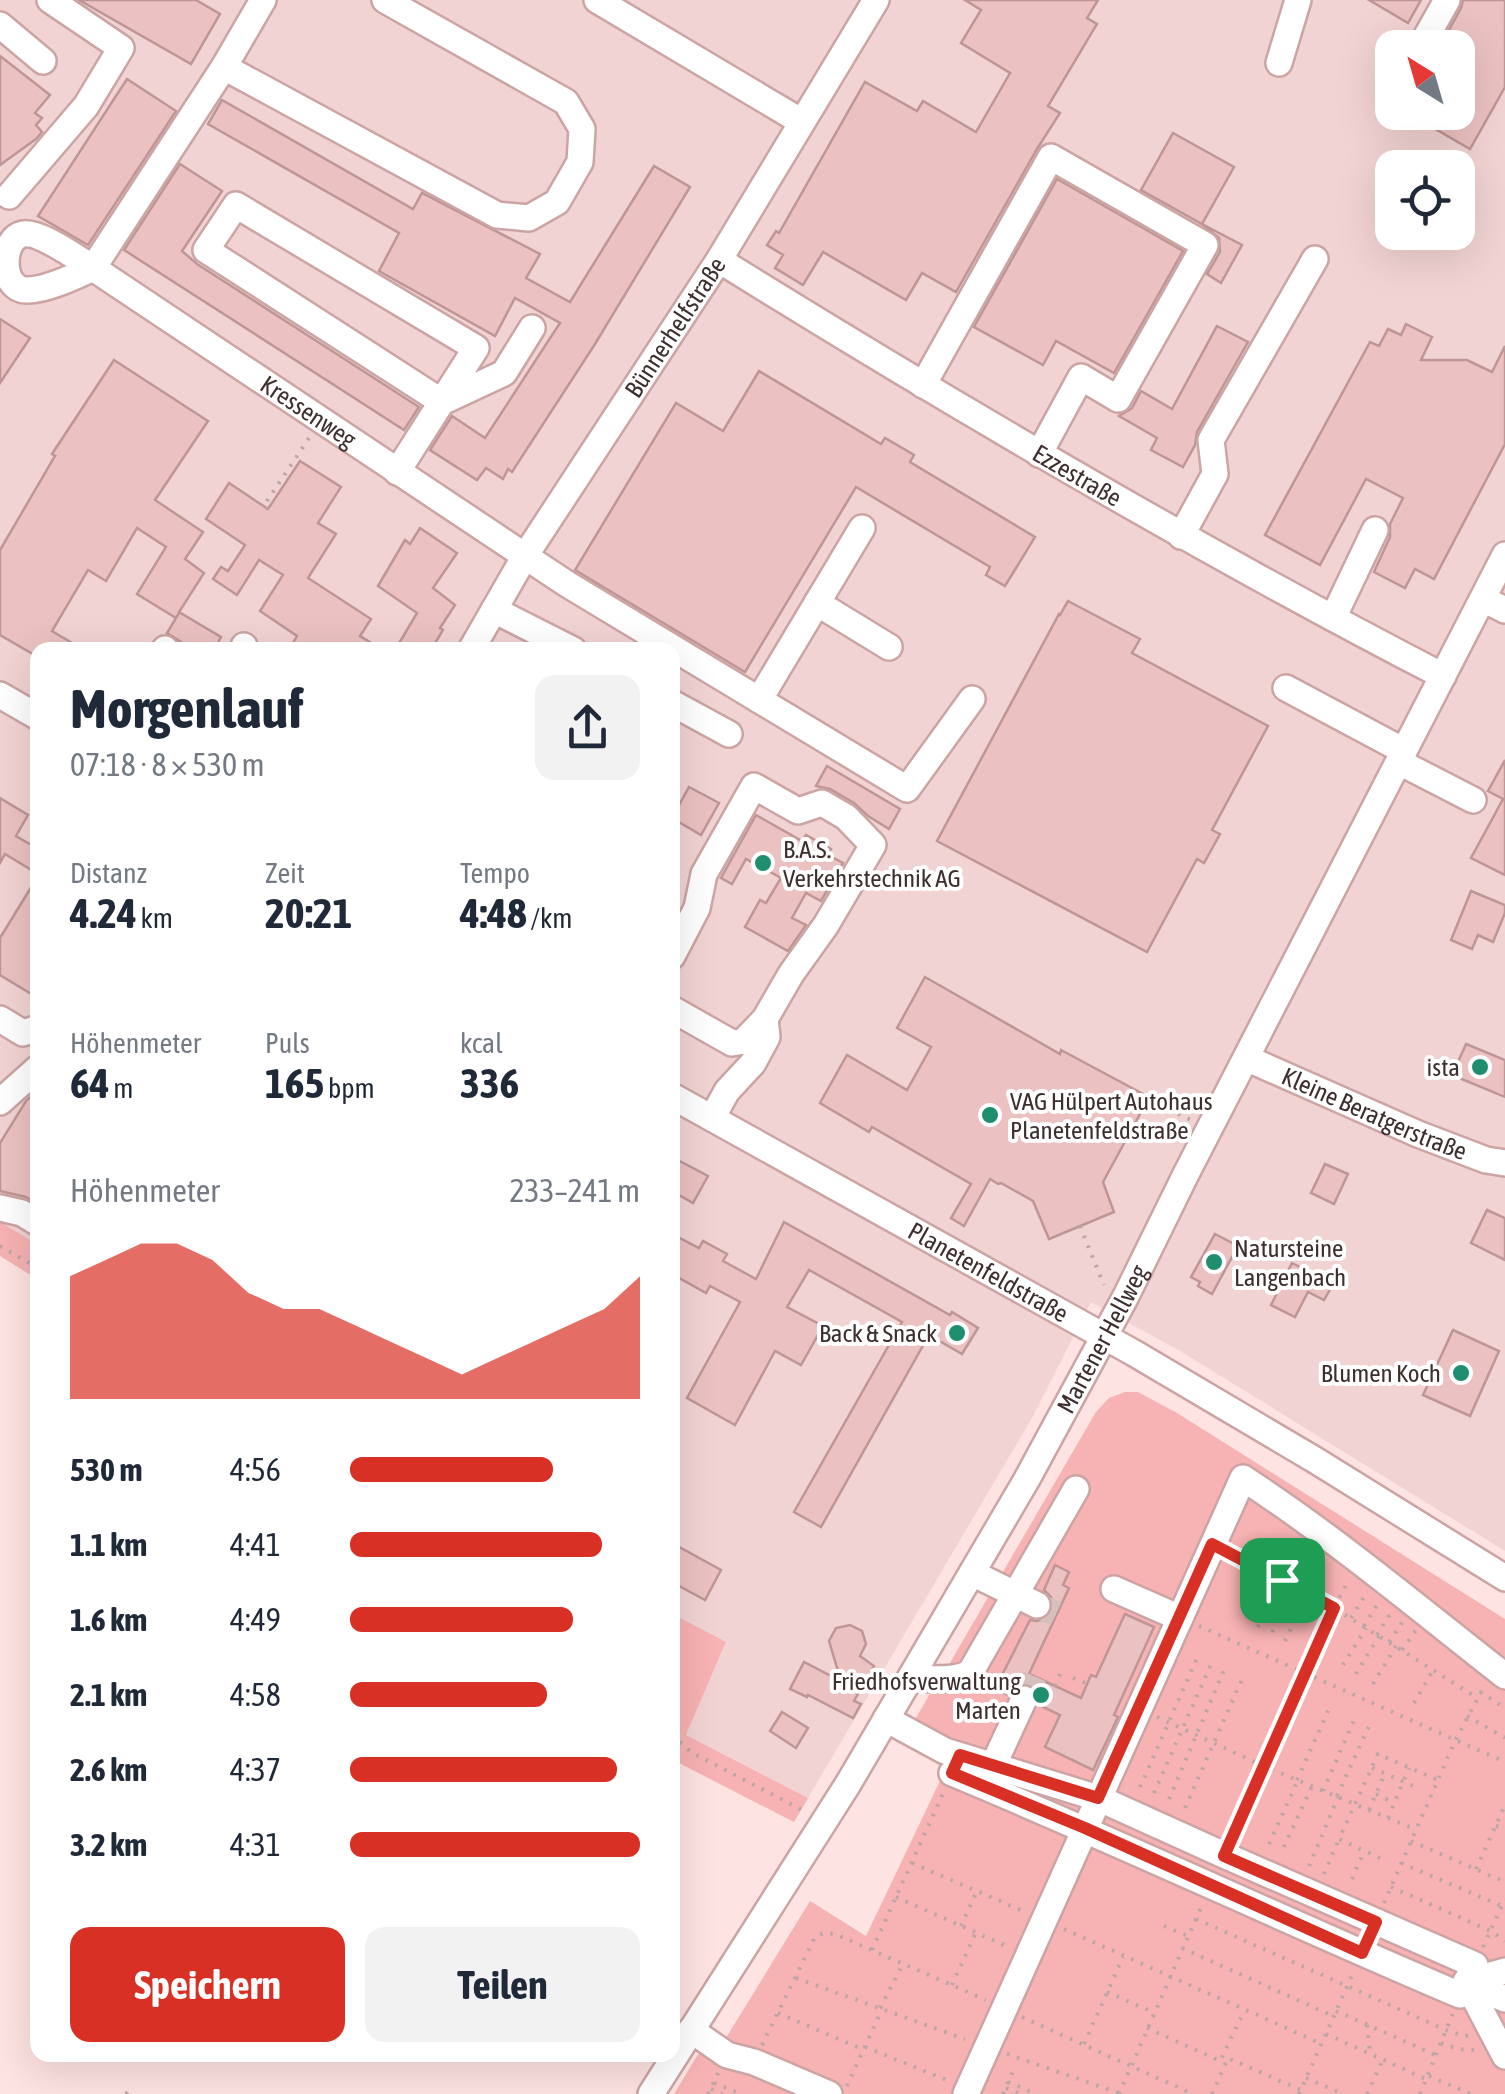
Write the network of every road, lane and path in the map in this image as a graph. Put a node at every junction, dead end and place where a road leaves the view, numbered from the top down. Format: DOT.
graph roads {
  1 [pos="50,0"];
  2 [pos="263,0"];
  3 [pos="385,0"];
  4 [pos="596,0"];
  5 [pos="876,0"];
  6 [pos="1298,0"];
  7 [pos="1447,0"];
  8 [pos="0,25"];
  9 [pos="1430,30"];
  10 [pos="43,61"];
  11 [pos="1280,64"];
  12 [pos="224,67"];
  13 [pos="802,122"];
  14 [pos="4,196"];
  15 [pos="22,234"];
  16 [pos="1314,259"];
  17 [pos="719,260"];
  18 [pos="93,268"];
  19 [pos="532,328"];
  20 [pos="923,385"];
  21 [pos="442,402"];
  22 [pos="320,421"];
  23 [pos="1038,454"];
  24 [pos="397,472"];
  25 [pos="268,509"];
  26 [pos="862,528"];
  27 [pos="1375,530"];
  28 [pos="1182,536"];
  29 [pos="1505,555"];
  30 [pos="525,556"];
  31 [pos="817,603"];
  32 [pos="1494,604"];
  33 [pos="494,610"];
  34 [pos="1332,618"];
  35 [pos="476,642"];
  36 [pos="557,642"];
  37 [pos="665,642"];
  38 [pos="889,648"];
  39 [pos="680,651"];
  40 [pos="1443,676"];
  41 [pos="1286,688"];
  42 [pos="0,695"];
  43 [pos="759,700"];
  44 [pos="972,700"];
  45 [pos="680,707"];
  46 [pos="30,712"];
  47 [pos="729,734"];
  48 [pos="1402,756"];
  49 [pos="1473,800"];
  50 [pos="680,941"];
  51 [pos="680,1014"];
  52 [pos="765,1019"];
  53 [pos="0,1020"];
  54 [pos="30,1030"];
  55 [pos="1246,1058"];
  56 [pos="30,1075"];
  57 [pos="680,1100"];
  58 [pos="0,1102"];
  59 [pos="1178,1114"];
  60 [pos="712,1118"];
  61 [pos="1191,1120"];
  62 [pos="1505,1163"];
  63 [pos="0,1208"];
  64 [pos="30,1218"];
  65 [pos="1080,1226"];
  66 [pos="0,1246"];
  67 [pos="30,1263"];
  68 [pos="1104,1285"];
  69 [pos="1103,1337"];
  70 [pos="1076,1489"];
  71 [pos="1212,1544"];
  72 [pos="1300,1545"];
  73 [pos="1313,1552"];
  74 [pos="1326,1558"];
  75 [pos="1369,1567"];
  76 [pos="972,1573"];
  77 [pos="1505,1578"];
  78 [pos="1282,1580"];
  79 [pos="1296,1587"];
  80 [pos="1114,1588"];
  81 [pos="1308,1594"];
  82 [pos="1026,1600"];
  83 [pos="1334,1608"];
  84 [pos="1180,1618"];
  85 [pos="1351,1618"];
  86 [pos="1258,1627"];
  87 [pos="1366,1628"];
  88 [pos="1272,1632"];
  89 [pos="1380,1636"];
  90 [pos="1285,1641"];
  91 [pos="1396,1646"];
  92 [pos="1198,1656"];
  93 [pos="1212,1662"];
  94 [pos="1342,1666"];
  95 [pos="1225,1668"];
  96 [pos="1434,1670"];
  97 [pos="1061,1672"];
  98 [pos="1500,1672"];
  99 [pos="1306,1674"];
  100 [pos="1356,1674"];
  101 [pos="1243,1677"];
  102 [pos="911,1678"];
  103 [pos="1073,1678"];
  104 [pos="1088,1684"];
  105 [pos="1373,1684"];
  106 [pos="1055,1686"];
  107 [pos="1479,1695"];
  108 [pos="1024,1699"];
  109 [pos="1414,1703"];
  110 [pos="1505,1708"];
  111 [pos="1139,1709"];
  112 [pos="1329,1709"];
  113 [pos="1467,1716"];
  114 [pos="886,1719"];
  115 [pos="1354,1720"];
  116 [pos="1169,1722"];
  117 [pos="1369,1726"];
  118 [pos="1183,1729"];
  119 [pos="1196,1735"];
  120 [pos="1505,1738"];
  121 [pos="1456,1740"];
  122 [pos="680,1742"];
  123 [pos="1214,1743"];
  124 [pos="1505,1762"];
  125 [pos="993,1766"];
  126 [pos="1264,1766"];
  127 [pos="1372,1768"];
  128 [pos="1409,1768"];
  129 [pos="952,1773"];
  130 [pos="1385,1774"];
  131 [pos="1297,1780"];
  132 [pos="1438,1780"];
  133 [pos="1403,1782"];
  134 [pos="1312,1786"];
  135 [pos="1140,1787"];
  136 [pos="1416,1788"];
  137 [pos="1323,1791"];
  138 [pos="1154,1793"];
  139 [pos="1376,1794"];
  140 [pos="1337,1796"];
  141 [pos="1098,1798"];
  142 [pos="1168,1799"];
  143 [pos="1394,1803"];
  144 [pos="1354,1804"];
  145 [pos="1505,1805"];
  146 [pos="1186,1808"];
  147 [pos="1369,1810"];
  148 [pos="1388,1818"];
  149 [pos="824,1822"];
  150 [pos="1496,1826"];
  151 [pos="1085,1828"];
  152 [pos="1416,1830"];
  153 [pos="1505,1830"];
  154 [pos="1339,1840"];
  155 [pos="1411,1841"];
  156 [pos="1269,1844"];
  157 [pos="1284,1847"];
  158 [pos="1364,1851"];
  159 [pos="1224,1856"];
  160 [pos="1380,1858"];
  161 [pos="912,1863"];
  162 [pos="1401,1863"];
  163 [pos="1309,1866"];
  164 [pos="1476,1869"];
  165 [pos="1324,1874"];
  166 [pos="1352,1879"];
  167 [pos="1505,1882"];
  168 [pos="1211,1886"];
  169 [pos="1391,1887"];
  170 [pos="977,1891"];
  171 [pos="896,1897"];
  172 [pos="1505,1900"];
  173 [pos="1502,1911"];
  174 [pos="1196,1919"];
  175 [pos="1044,1920"];
  176 [pos="1376,1922"];
  177 [pos="961,1926"];
  178 [pos="1164,1926"];
  179 [pos="1490,1931"];
  180 [pos="976,1932"];
  181 [pos="1188,1936"];
  182 [pos="1505,1940"];
  183 [pos="1182,1948"];
  184 [pos="872,1950"];
  185 [pos="1362,1953"];
  186 [pos="1028,1955"];
  187 [pos="1124,1956"];
  188 [pos="903,1964"];
  189 [pos="1505,1971"];
  190 [pos="1169,1976"];
  191 [pos="796,1978"];
  192 [pos="1467,1981"];
  193 [pos="952,1985"];
  194 [pos="1347,1987"];
  195 [pos="1107,1992"];
  196 [pos="1505,2000"];
  197 [pos="881,2008"];
  198 [pos="1004,2009"];
  199 [pos="1245,2010"];
  200 [pos="1154,2012"];
  201 [pos="778,2013"];
  202 [pos="1335,2014"];
  203 [pos="1367,2025"];
  204 [pos="1147,2028"];
  205 [pos="692,2030"];
  206 [pos="1446,2030"];
  207 [pos="1326,2034"];
  208 [pos="1466,2036"];
  209 [pos="1441,2043"];
  210 [pos="1084,2044"];
  211 [pos="1322,2044"];
  212 [pos="987,2047"];
  213 [pos="865,2048"];
  214 [pos="680,2049"];
  215 [pos="1464,2050"];
  216 [pos="1502,2050"];
  217 [pos="1370,2054"];
  218 [pos="1436,2056"];
  219 [pos="1224,2060"];
  220 [pos="1383,2060"];
  221 [pos="672,2062"];
  222 [pos="754,2062"];
  223 [pos="1130,2066"];
  224 [pos="1013,2071"];
  225 [pos="1306,2078"];
  226 [pos="1427,2078"];
  227 [pos="1006,2088"];
  228 [pos="967,2092"];
  229 [pos="1300,2092"];
  230 [pos="651,2094"];
  231 [pos="722,2094"];
  232 [pos="740,2094"];
  233 [pos="828,2094"];
  234 [pos="844,2094"];
  235 [pos="1020,2094"];
  236 [pos="1036,2094"];
  237 [pos="1120,2094"];
  238 [pos="1193,2094"];
  239 [pos="1212,2094"];
  240 [pos="1343,2094"];
  241 [pos="1367,2094"];
  242 [pos="1420,2094"];
  243 [pos="1470,2094"];
  1 -- 14 [label="street"];
  2 -- 12 [label="street"];
  3 -- 12 [label="street"];
  4 -- 13 [label="street"];
  5 -- 13 [label="street, Bünnerhelfstraße"];
  6 -- 11 [label="street"];
  7 -- 9 [label="street"];
  8 -- 10 [label="street"];
  12 -- 18 [label="street"];
  13 -- 17 [label="street, Bünnerhelfstraße"];
  14 -- 15 [label="street"];
  15 -- 18 [label="street, Kressenweg"];
  15 -- 18 [label="street"];
  16 -- 28 [label="street"];
  17 -- 20 [label="street, Ezzestraße"];
  17 -- 30 [label="street, Bünnerhelfstraße"];
  18 -- 22 [label="street, Kressenweg"];
  19 -- 21 [label="street"];
  20 -- 23 [label="street, Ezzestraße"];
  20 -- 23 [label="street"];
  21 -- 21 [label="street"];
  21 -- 24 [label="street"];
  22 -- 24 [label="street, Kressenweg"];
  22 -- 25 [label="path"];
  23 -- 28 [label="street, Ezzestraße"];
  24 -- 30 [label="street, Kressenweg"];
  26 -- 31 [label="street"];
  27 -- 34 [label="street"];
  28 -- 34 [label="street, Ezzestraße"];
  29 -- 32 [label="street, Martener Hellweg"];
  30 -- 33 [label="street, Bünnerhelfstraße"];
  30 -- 37 [label="street, Kressenweg"];
  31 -- 38 [label="street"];
  31 -- 43 [label="street"];
  32 -- 40 [label="street, Martener Hellweg"];
  33 -- 35 [label="street, Bünnerhelfstraße"];
  33 -- 36 [label="street"];
  34 -- 40 [label="street, Ezzestraße"];
  39 -- 43 [label="street, Kressenweg"];
  40 -- 48 [label="street, Martener Hellweg"];
  41 -- 48 [label="street"];
  42 -- 46 [label="street"];
  43 -- 44 [label="street, Kressenweg"];
  45 -- 47 [label="street"];
  48 -- 49 [label="street"];
  48 -- 55 [label="street, Martener Hellweg"];
  50 -- 52 [label="street"];
  51 -- 52 [label="street"];
  52 -- 60 [label="street"];
  53 -- 54 [label="street"];
  55 -- 62 [label="street, Kleine Beratgerstraße"];
  55 -- 69 [label="street, Martener Hellweg"];
  56 -- 58 [label="street"];
  57 -- 60 [label="street, Planetenfeldstraße"];
  59 -- 61 [label="path"];
  60 -- 69 [label="street, Planetenfeldstraße"];
  63 -- 64 [label="street"];
  65 -- 68 [label="path"];
  66 -- 67 [label="path"];
  69 -- 76 [label="street, Martener Hellweg"];
  69 -- 77 [label="street, Planetenfeldstraße"];
  70 -- 82 [label="street"];
  71 -- 75 [label="street"];
  71 -- 78 [label="path"];
  71 -- 84 [label="street"];
  72 -- 78 [label="path"];
  73 -- 79 [label="path"];
  74 -- 81 [label="path"];
  75 -- 83 [label="path"];
  75 -- 85 [label="path"];
  75 -- 98 [label="street"];
  76 -- 82 [label="street"];
  76 -- 102 [label="street, Martener Hellweg"];
  78 -- 79 [label="path"];
  78 -- 86 [label="path"];
  79 -- 81 [label="path"];
  79 -- 88 [label="path"];
  80 -- 84 [label="street"];
  81 -- 83 [label="path"];
  81 -- 90 [label="path"];
  82 -- 102 [label="street"];
  83 -- 85 [label="path"];
  83 -- 99 [label="path"];
  84 -- 99 [label="path"];
  84 -- 111 [label="street"];
  85 -- 87 [label="path"];
  87 -- 89 [label="path"];
  87 -- 94 [label="path"];
  89 -- 91 [label="path"];
  89 -- 100 [label="path"];
  91 -- 96 [label="path"];
  91 -- 105 [label="path"];
  92 -- 116 [label="path"];
  93 -- 118 [label="path"];
  95 -- 119 [label="path"];
  96 -- 107 [label="path"];
  96 -- 109 [label="path"];
  97 -- 106 [label="path"];
  98 -- 107 [label="path"];
  99 -- 121 [label="path"];
  99 -- 126 [label="path"];
  101 -- 123 [label="path"];
  102 -- 114 [label="street, Martener Hellweg"];
  103 -- 104 [label="path"];
  107 -- 110 [label="path"];
  107 -- 113 [label="path"];
  108 -- 125 [label="street"];
  111 -- 116 [label="path"];
  111 -- 141 [label="street"];
  112 -- 131 [label="path"];
  113 -- 120 [label="path"];
  113 -- 121 [label="path"];
  114 -- 125 [label="street"];
  114 -- 149 [label="street, Martener Hellweg"];
  115 -- 137 [label="path"];
  116 -- 118 [label="path"];
  116 -- 135 [label="path"];
  117 -- 140 [label="path"];
  118 -- 119 [label="path"];
  118 -- 138 [label="path"];
  119 -- 123 [label="path"];
  119 -- 142 [label="path"];
  121 -- 124 [label="path"];
  121 -- 132 [label="path"];
  122 -- 149 [label="path"];
  123 -- 126 [label="path"];
  123 -- 146 [label="path"];
  125 -- 141 [label="street"];
  126 -- 131 [label="path"];
  126 -- 159 [label="path"];
  127 -- 128 [label="path"];
  127 -- 130 [label="path"];
  127 -- 144 [label="path"];
  128 -- 132 [label="path"];
  128 -- 133 [label="path"];
  129 -- 151 [label="street"];
  129 -- 161 [label="path"];
  130 -- 133 [label="path"];
  130 -- 139 [label="path"];
  131 -- 134 [label="path"];
  131 -- 156 [label="path"];
  132 -- 152 [label="path"];
  133 -- 136 [label="path"];
  133 -- 143 [label="path"];
  134 -- 137 [label="path"];
  134 -- 157 [label="path"];
  137 -- 140 [label="path"];
  139 -- 143 [label="path"];
  139 -- 147 [label="path"];
  140 -- 144 [label="path"];
  140 -- 163 [label="path"];
  141 -- 151 [label="street"];
  141 -- 159 [label="street"];
  143 -- 148 [label="path"];
  144 -- 147 [label="path"];
  144 -- 154 [label="path"];
  145 -- 150 [label="path"];
  147 -- 148 [label="path"];
  148 -- 152 [label="path"];
  149 -- 205 [label="street, Martener Hellweg"];
  150 -- 153 [label="path"];
  150 -- 164 [label="path"];
  151 -- 168 [label="street"];
  151 -- 175 [label="street"];
  152 -- 155 [label="path"];
  154 -- 158 [label="path"];
  154 -- 165 [label="path"];
  155 -- 162 [label="path"];
  155 -- 164 [label="path"];
  158 -- 160 [label="path"];
  158 -- 166 [label="path"];
  159 -- 176 [label="street"];
  161 -- 170 [label="path"];
  161 -- 171 [label="path"];
  162 -- 169 [label="path"];
  162 -- 173 [label="path"];
  164 -- 167 [label="path"];
  168 -- 174 [label="path"];
  168 -- 185 [label="street"];
  169 -- 176 [label="path"];
  169 -- 179 [label="path"];
  170 -- 175 [label="path"];
  170 -- 177 [label="path"];
  171 -- 177 [label="path"];
  171 -- 184 [label="path"];
  172 -- 173 [label="path"];
  173 -- 179 [label="path"];
  174 -- 181 [label="path"];
  174 -- 194 [label="path"];
  175 -- 186 [label="street"];
  175 -- 187 [label="path"];
  176 -- 192 [label="street"];
  177 -- 180 [label="path"];
  178 -- 181 [label="path"];
  179 -- 182 [label="path"];
  179 -- 192 [label="path"];
  180 -- 186 [label="path"];
  180 -- 193 [label="path"];
  181 -- 183 [label="path"];
  183 -- 190 [label="path"];
  183 -- 202 [label="path"];
  184 -- 188 [label="path"];
  184 -- 191 [label="path"];
  185 -- 192 [label="street"];
  185 -- 194 [label="path"];
  186 -- 198 [label="street"];
  187 -- 190 [label="path"];
  187 -- 195 [label="path"];
  188 -- 193 [label="path"];
  188 -- 197 [label="path"];
  189 -- 192 [label="street"];
  190 -- 199 [label="path"];
  190 -- 200 [label="path"];
  191 -- 197 [label="path"];
  191 -- 201 [label="path"];
  192 -- 196 [label="street"];
  192 -- 206 [label="path"];
  192 -- 216 [label="street"];
  193 -- 198 [label="path"];
  194 -- 202 [label="path"];
  194 -- 206 [label="path"];
  195 -- 200 [label="path"];
  195 -- 210 [label="path"];
  197 -- 212 [label="path"];
  197 -- 213 [label="path"];
  198 -- 210 [label="path"];
  198 -- 212 [label="street"];
  199 -- 211 [label="path"];
  199 -- 219 [label="path"];
  200 -- 204 [label="path"];
  201 -- 213 [label="path"];
  201 -- 222 [label="path"];
  202 -- 203 [label="path"];
  202 -- 207 [label="path"];
  203 -- 217 [label="path"];
  203 -- 218 [label="path"];
  204 -- 219 [label="path"];
  204 -- 223 [label="path"];
  205 -- 214 [label="street, Martener Hellweg"];
  205 -- 222 [label="street"];
  206 -- 209 [label="path"];
  207 -- 211 [label="path"];
  207 -- 217 [label="path"];
  208 -- 215 [label="path"];
  209 -- 215 [label="path"];
  209 -- 218 [label="path"];
  210 -- 223 [label="path"];
  211 -- 225 [label="path"];
  212 -- 228 [label="street"];
  212 -- 237 [label="path"];
  213 -- 228 [label="path"];
  213 -- 234 [label="path"];
  215 -- 216 [label="path"];
  217 -- 220 [label="path"];
  218 -- 226 [label="path"];
  219 -- 229 [label="path"];
  219 -- 239 [label="path"];
  220 -- 226 [label="path"];
  220 -- 241 [label="path"];
  221 -- 230 [label="street, Martener Hellweg"];
  222 -- 233 [label="street"];
  223 -- 237 [label="path"];
  223 -- 238 [label="path"];
  224 -- 227 [label="path"];
  225 -- 229 [label="path"];
  225 -- 240 [label="path"];
  226 -- 242 [label="path"];
  226 -- 243 [label="path"];
  227 -- 235 [label="path"];
  227 -- 236 [label="path"];
  231 -- 232 [label="path"];
}
